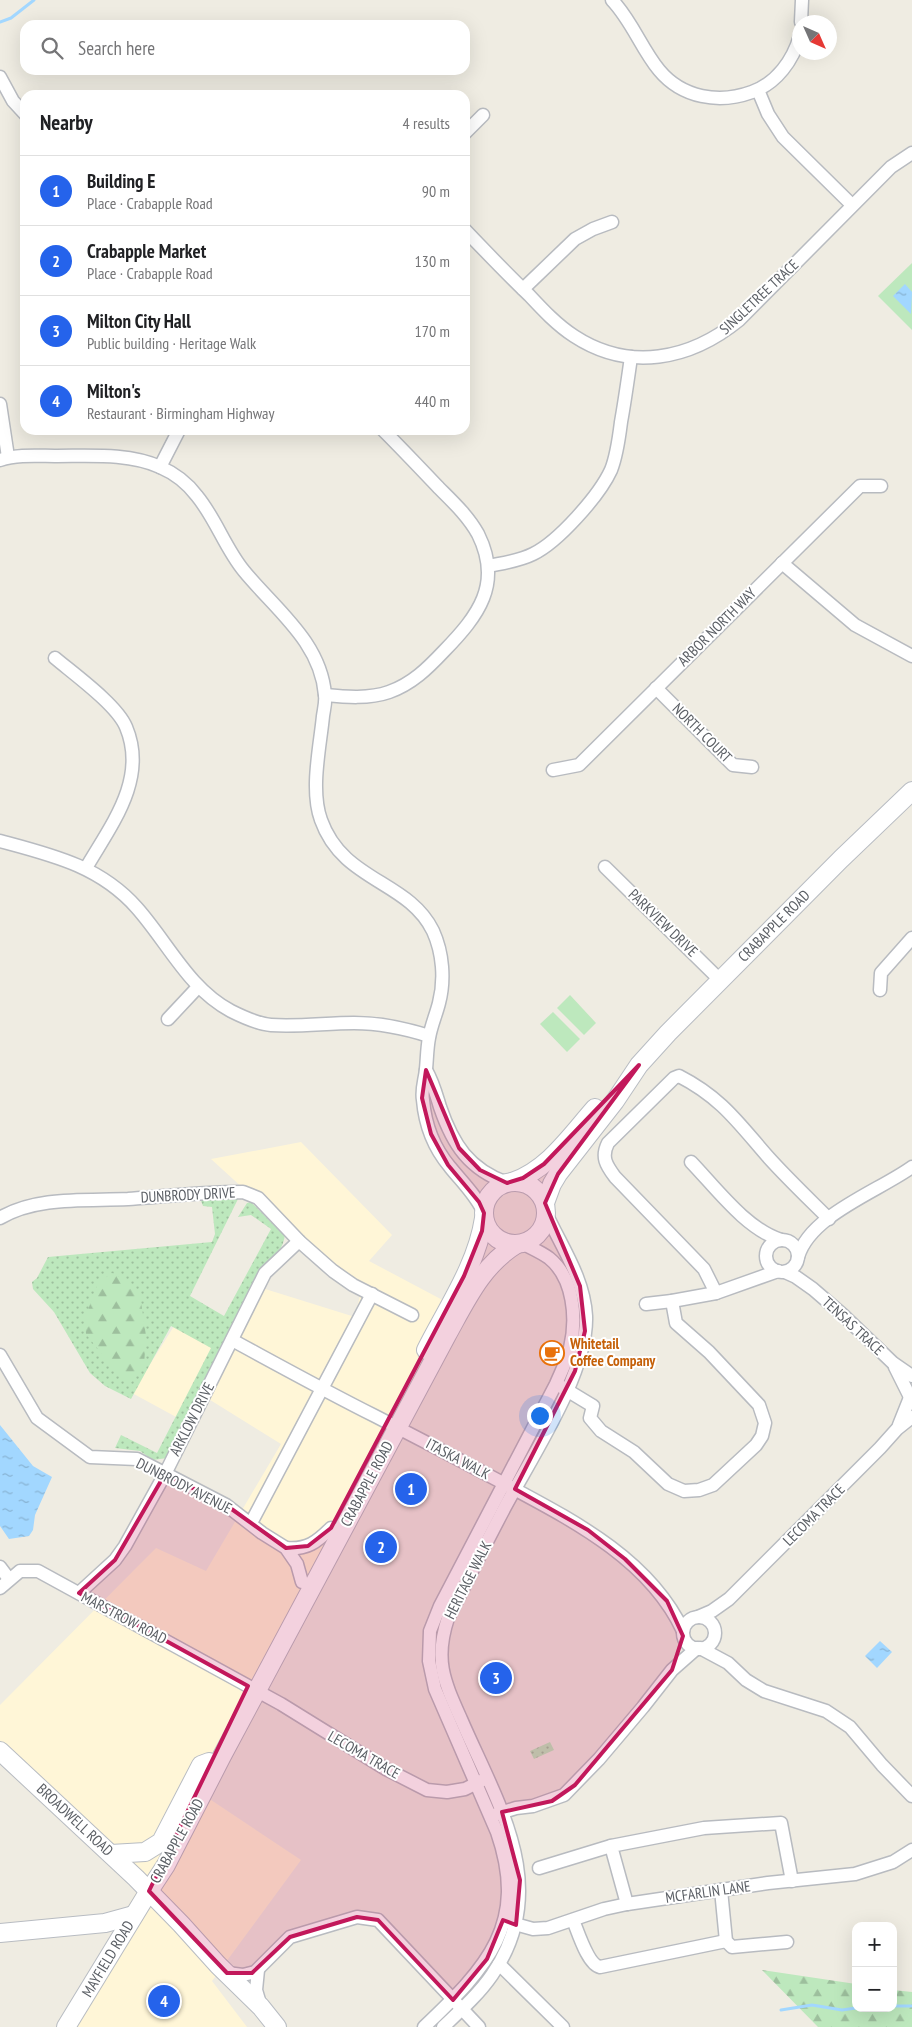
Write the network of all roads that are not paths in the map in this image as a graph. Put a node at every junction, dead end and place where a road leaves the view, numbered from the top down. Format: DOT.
graph roads {
  1 [pos="612,0"];
  2 [pos="802,0"];
  3 [pos="801,15"];
  4 [pos="792,56"];
  5 [pos="0,77"];
  6 [pos="758,90"];
  7 [pos="20,109"];
  8 [pos="483,115"];
  9 [pos="470,128"];
  10 [pos="912,153"];
  11 [pos="852,205"];
  12 [pos="612,222"];
  13 [pos="470,235"];
  14 [pos="523,289"];
  15 [pos="631,357"];
  16 [pos="0,404"];
  17 [pos="177,435"];
  18 [pos="388,435"];
  19 [pos="4,458"];
  20 [pos="160,467"];
  21 [pos="881,486"];
  22 [pos="782,563"];
  23 [pos="488,566"];
  24 [pos="912,656"];
  25 [pos="55,658"];
  26 [pos="656,688"];
  27 [pos="325,695"];
  28 [pos="752,767"];
  29 [pos="553,770"];
  30 [pos="912,791"];
  31 [pos="0,841"];
  32 [pos="605,867"];
  33 [pos="86,868"];
  34 [pos="912,938"];
  35 [pos="720,980"];
  36 [pos="198,987"];
  37 [pos="880,990"];
  38 [pos="168,1019"];
  39 [pos="429,1036"];
  40 [pos="639,1065"];
  41 [pos="426,1070"];
  42 [pos="691,1162"];
  43 [pos="912,1167"];
  44 [pos="510,1182"];
  45 [pos="546,1208"];
  46 [pos="484,1215"];
  47 [pos="0,1218"];
  48 [pos="828,1219"];
  49 [pos="752,1226"];
  50 [pos="818,1228"];
  51 [pos="783,1240"];
  52 [pos="299,1241"];
  53 [pos="519,1244"];
  54 [pos="766,1254"];
  55 [pos="797,1258"];
  56 [pos="781,1272"];
  57 [pos="733,1288"];
  58 [pos="813,1289"];
  59 [pos="716,1293"];
  60 [pos="372,1294"];
  61 [pos="672,1301"];
  62 [pos="646,1304"];
  63 [pos="412,1315"];
  64 [pos="232,1340"];
  65 [pos="0,1355"];
  66 [pos="893,1363"];
  67 [pos="912,1376"];
  68 [pos="561,1386"];
  69 [pos="323,1390"];
  70 [pos="910,1396"];
  71 [pos="912,1418"];
  72 [pos="393,1425"];
  73 [pos="897,1429"];
  74 [pos="164,1474"];
  75 [pos="510,1486"];
  76 [pos="251,1523"];
  77 [pos="330,1528"];
  78 [pos="286,1548"];
  79 [pos="0,1567"];
  80 [pos="9,1579"];
  81 [pos="302,1582"];
  82 [pos="0,1588"];
  83 [pos="79,1593"];
  84 [pos="729,1599"];
  85 [pos="667,1601"];
  86 [pos="698,1617"];
  87 [pos="714,1630"];
  88 [pos="683,1634"];
  89 [pos="698,1648"];
  90 [pos="728,1662"];
  91 [pos="672,1670"];
  92 [pos="253,1689"];
  93 [pos="0,1750"];
  94 [pos="209,1762"];
  95 [pos="481,1781"];
  96 [pos="912,1796"];
  97 [pos="502,1812"];
  98 [pos="489,1816"];
  99 [pos="612,1846"];
  100 [pos="912,1850"];
  101 [pos="111,1854"];
  102 [pos="540,1868"];
  103 [pos="792,1881"];
  104 [pos="149,1890"];
  105 [pos="721,1890"];
  106 [pos="627,1904"];
  107 [pos="134,1915"];
  108 [pos="503,1920"];
  109 [pos="573,1920"];
  110 [pos="105,1923"];
  111 [pos="516,1925"];
  112 [pos="0,1933"];
  113 [pos="726,1941"];
  114 [pos="787,1942"];
  115 [pos="114,1948"];
  116 [pos="499,1964"];
  117 [pos="222,1969"];
  118 [pos="258,1970"];
  119 [pos="457,2004"];
  120 [pos="261,2007"];
  121 [pos="66,2027"];
  122 [pos="262,2027"];
  123 [pos="277,2027"];
  124 [pos="424,2027"];
  125 [pos="443,2027"];
  126 [pos="479,2027"];
  127 [pos="563,2027"];
  1 -- 6 [label="street"];
  2 -- 3 [label="street"];
  4 -- 6 [label="street"];
  5 -- 7 [label="street"];
  6 -- 11 [label="street"];
  8 -- 9 [label="street"];
  10 -- 11 [label="street, SINGLETREE TRACE"];
  11 -- 15 [label="street, SINGLETREE TRACE"];
  12 -- 14 [label="street"];
  13 -- 14 [label="street, SINGLETREE TRACE"];
  14 -- 15 [label="street, SINGLETREE TRACE"];
  15 -- 23 [label="street"];
  16 -- 19 [label="street"];
  17 -- 20 [label="street"];
  18 -- 23 [label="street"];
  19 -- 20 [label="street"];
  20 -- 27 [label="street"];
  21 -- 22 [label="street, ARBOR NORTH WAY"];
  22 -- 24 [label="street"];
  22 -- 26 [label="street, ARBOR NORTH WAY"];
  23 -- 27 [label="street"];
  25 -- 33 [label="street"];
  26 -- 28 [label="street, NORTH COURT"];
  26 -- 29 [label="street, ARBOR NORTH WAY"];
  27 -- 39 [label="street"];
  30 -- 35 [label="main road, CRABAPPLE ROAD"];
  31 -- 33 [label="street"];
  32 -- 35 [label="street, PARKVIEW DRIVE"];
  33 -- 36 [label="street"];
  34 -- 37 [label="street"];
  35 -- 40 [label="main road, CRABAPPLE ROAD"];
  36 -- 38 [label="street"];
  36 -- 39 [label="street"];
  39 -- 41 [label="street"];
  40 -- 44 [label="main road, CRABAPPLE ROAD"];
  40 -- 45 [label="main road, CRABAPPLE ROAD"];
  41 -- 44 [label="street"];
  41 -- 46 [label="street"];
  42 -- 49 [label="street"];
  43 -- 48 [label="street"];
  44 -- 45 [label="main road"];
  44 -- 46 [label="main road"];
  45 -- 53 [label="main road"];
  45 -- 68 [label="street, HERITAGE WALK"];
  46 -- 53 [label="main road"];
  46 -- 72 [label="main road, CRABAPPLE ROAD"];
  47 -- 52 [label="street, DUNBRODY DRIVE"];
  48 -- 50 [label="street"];
  48 -- 59 [label="street"];
  49 -- 51 [label="street"];
  49 -- 54 [label="street"];
  50 -- 51 [label="street"];
  50 -- 55 [label="street"];
  51 -- 54 [label="street"];
  51 -- 55 [label="street"];
  52 -- 60 [label="street, DUNBRODY DRIVE"];
  52 -- 64 [label="street, ARKLOW DRIVE"];
  53 -- 68 [label="street, HERITAGE WALK"];
  53 -- 72 [label="main road, CRABAPPLE ROAD"];
  54 -- 56 [label="street"];
  54 -- 57 [label="street"];
  55 -- 56 [label="street"];
  55 -- 58 [label="street, TENSAS TRACE"];
  56 -- 57 [label="street"];
  56 -- 58 [label="street, TENSAS TRACE"];
  57 -- 59 [label="street"];
  58 -- 66 [label="street, TENSAS TRACE"];
  59 -- 61 [label="street"];
  60 -- 63 [label="street, DUNBRODY DRIVE"];
  60 -- 69 [label="street"];
  61 -- 62 [label="street"];
  61 -- 68 [label="street"];
  64 -- 69 [label="street, ITASKA WALK"];
  64 -- 74 [label="street, ARKLOW DRIVE"];
  65 -- 74 [label="street, DUNBRODY AVENUE"];
  66 -- 67 [label="street, TENSAS TRACE"];
  66 -- 70 [label="street, TENSAS TRACE"];
  68 -- 75 [label="street, HERITAGE WALK"];
  69 -- 72 [label="street, ITASKA WALK"];
  69 -- 76 [label="street"];
  70 -- 73 [label="street, LECOMA TRACE"];
  71 -- 73 [label="street, LECOMA TRACE"];
  72 -- 75 [label="street, ITASKA WALK"];
  72 -- 77 [label="main road, CRABAPPLE ROAD"];
  72 -- 92 [label="main road, CRABAPPLE ROAD"];
  73 -- 84 [label="street, LECOMA TRACE"];
  74 -- 76 [label="street, DUNBRODY AVENUE"];
  74 -- 83 [label="street, ARKLOW DRIVE"];
  75 -- 85 [label="street, ITASKA WALK"];
  75 -- 95 [label="street, HERITAGE WALK"];
  76 -- 78 [label="street, DUNBRODY AVENUE"];
  77 -- 78 [label="street"];
  77 -- 81 [label="main road, CRABAPPLE ROAD"];
  78 -- 81 [label="street, DUNBRODY AVENUE"];
  79 -- 80 [label="street"];
  80 -- 82 [label="street, MARSTROW ROAD"];
  80 -- 83 [label="street, MARSTROW ROAD"];
  81 -- 92 [label="main road, CRABAPPLE ROAD"];
  83 -- 92 [label="street, MARSTROW ROAD"];
  84 -- 86 [label="street, LECOMA TRACE"];
  84 -- 87 [label="street, LECOMA TRACE"];
  85 -- 86 [label="street, ITASKA WALK"];
  85 -- 88 [label="street, ITASKA WALK"];
  86 -- 87 [label="street"];
  86 -- 88 [label="street"];
  87 -- 89 [label="street"];
  87 -- 90 [label="street"];
  88 -- 89 [label="street"];
  88 -- 91 [label="street"];
  89 -- 90 [label="street"];
  89 -- 91 [label="street"];
  90 -- 96 [label="street"];
  91 -- 97 [label="street"];
  92 -- 94 [label="main road, CRABAPPLE ROAD"];
  92 -- 95 [label="street, LECOMA TRACE"];
  92 -- 104 [label="main road, CRABAPPLE ROAD"];
  93 -- 101 [label="main road, BROADWELL ROAD"];
  94 -- 101 [label="main road"];
  94 -- 104 [label="main road, CRABAPPLE ROAD"];
  95 -- 97 [label="street, HERITAGE WALK"];
  95 -- 98 [label="street, HERITAGE WALK"];
  97 -- 98 [label="street"];
  97 -- 111 [label="street, HERITAGE WALK"];
  98 -- 108 [label="street, HERITAGE WALK"];
  99 -- 102 [label="street"];
  99 -- 103 [label="street"];
  99 -- 106 [label="street"];
  100 -- 103 [label="street, MCFARLIN LANE"];
  101 -- 104 [label="main road, BROADWELL ROAD"];
  103 -- 105 [label="street, MCFARLIN LANE"];
  104 -- 107 [label="main road, MAYFIELD ROAD"];
  104 -- 117 [label="main road, BROADWELL ROAD"];
  105 -- 106 [label="street, MCFARLIN LANE"];
  105 -- 113 [label="street"];
  106 -- 109 [label="street, MCFARLIN LANE"];
  107 -- 110 [label="main road"];
  107 -- 115 [label="main road, MAYFIELD ROAD"];
  108 -- 111 [label="street, MCFARLIN LANE"];
  108 -- 119 [label="street, HERITAGE WALK"];
  109 -- 111 [label="street, MCFARLIN LANE"];
  109 -- 113 [label="street"];
  110 -- 112 [label="main road"];
  110 -- 115 [label="main road"];
  111 -- 116 [label="street, HERITAGE WALK"];
  113 -- 114 [label="street"];
  115 -- 121 [label="main road, MAYFIELD ROAD"];
  116 -- 119 [label="street, HERITAGE WALK"];
  116 -- 127 [label="street"];
  117 -- 118 [label="street"];
  117 -- 120 [label="main road"];
  117 -- 122 [label="main road"];
  118 -- 119 [label="street"];
  118 -- 120 [label="street"];
  119 -- 124 [label="street, HERITAGE WALK"];
  119 -- 125 [label="street, HERITAGE WALK"];
  119 -- 126 [label="street"];
  120 -- 123 [label="main road"];
}
